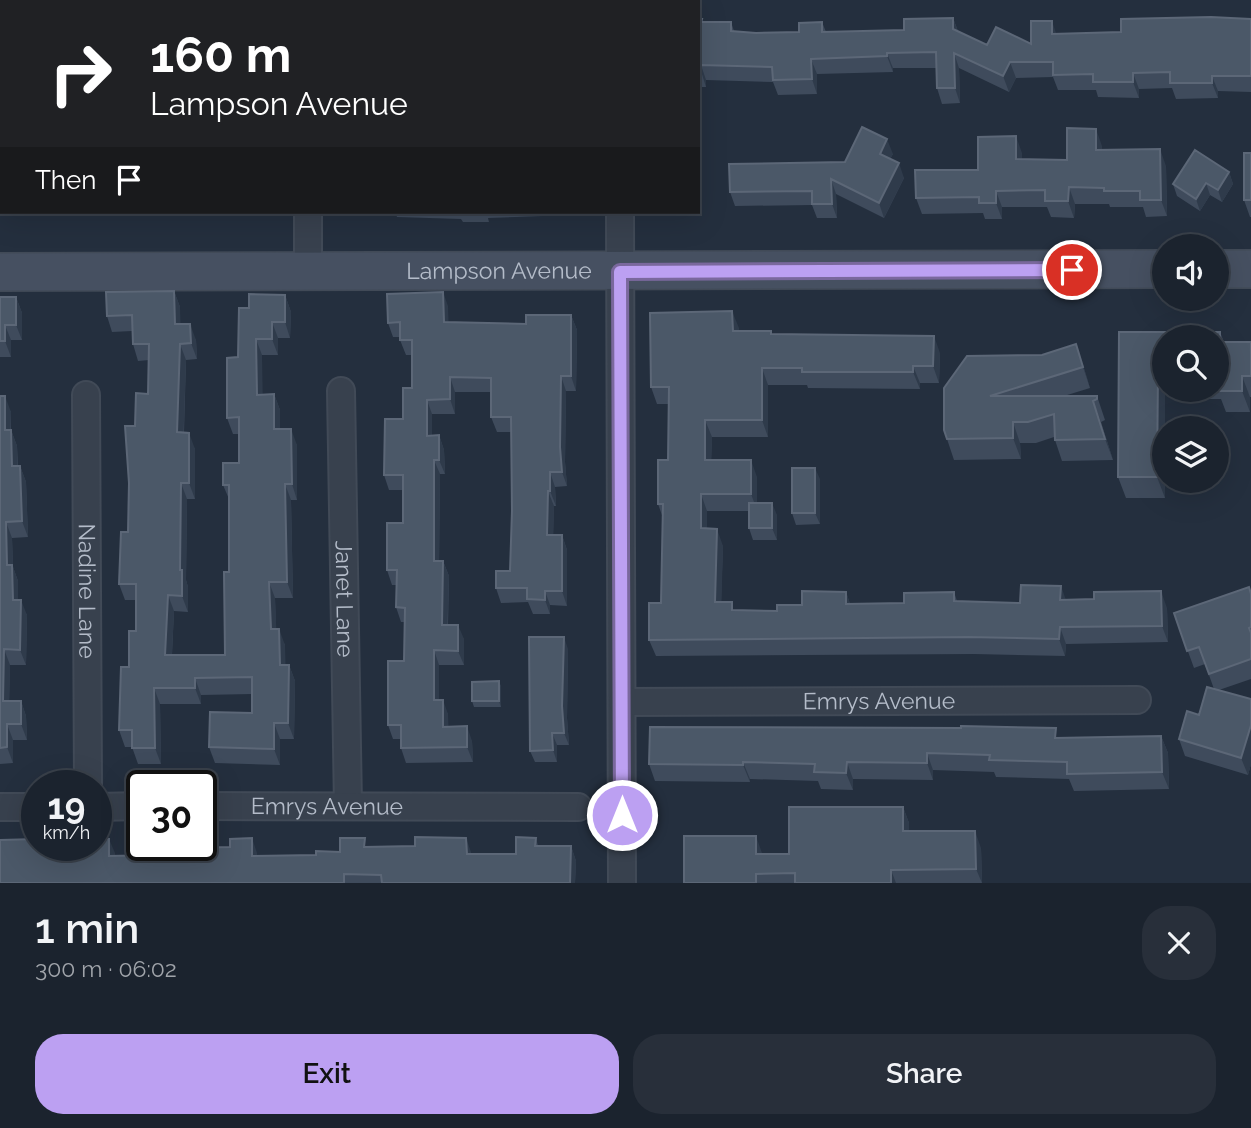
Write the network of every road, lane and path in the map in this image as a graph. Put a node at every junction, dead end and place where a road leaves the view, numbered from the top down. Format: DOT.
graph roads {
  1 [pos="308,214"];
  2 [pos="620,214"];
  3 [pos="1229,269"];
  4 [pos="1251,269"];
  5 [pos="1152,270"];
  6 [pos="308,271"];
  7 [pos="0,272"];
  8 [pos="620,272"];
  9 [pos="341,391"];
  10 [pos="86,395"];
  11 [pos="1137,700"];
  12 [pos="622,702"];
  13 [pos="88,770"];
  14 [pos="217,806"];
  15 [pos="348,806"];
  16 [pos="0,807"];
  17 [pos="21,807"];
  18 [pos="578,807"];
  19 [pos="622,883"];
  1 -- 6 [label="street"];
  2 -- 8 [label="street"];
  3 -- 4 [label="street"];
  5 -- 8 [label="street, Lampson Avenue"];
  6 -- 7 [label="street, Lampson Avenue"];
  6 -- 8 [label="street, Lampson Avenue"];
  8 -- 12 [label="street"];
  9 -- 15 [label="street, Janet Lane"];
  10 -- 13 [label="street, Nadine Lane"];
  11 -- 12 [label="street, Emrys Avenue"];
  12 -- 19 [label="street"];
  14 -- 15 [label="street, Emrys Avenue"];
  15 -- 18 [label="street, Emrys Avenue"];
  16 -- 17 [label="street"];
}
